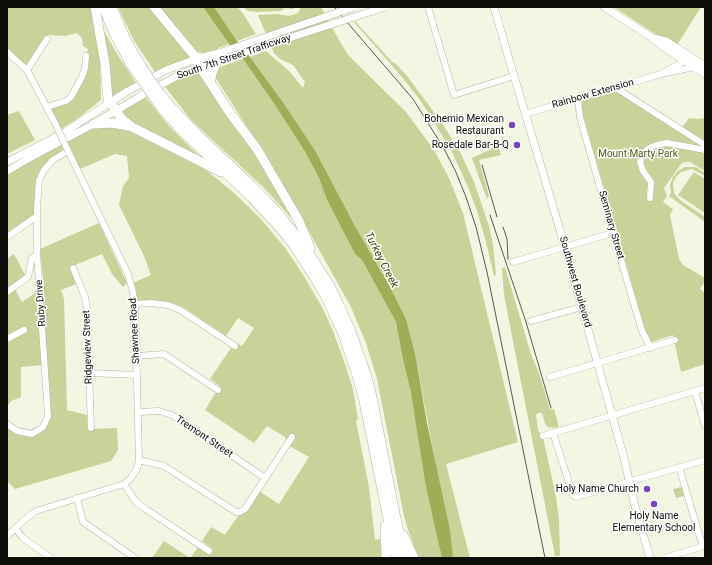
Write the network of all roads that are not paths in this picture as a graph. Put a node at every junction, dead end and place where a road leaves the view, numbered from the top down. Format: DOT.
graph roads {
  1 [pos="95,7"];
  2 [pos="103,7"];
  3 [pos="112,7"];
  4 [pos="154,7"];
  5 [pos="354,7"];
  6 [pos="385,7"];
  7 [pos="428,7"];
  8 [pos="494,7"];
  9 [pos="604,7"];
  10 [pos="651,37"];
  11 [pos="47,39"];
  12 [pos="7,52"];
  13 [pos="86,56"];
  14 [pos="219,58"];
  15 [pos="695,59"];
  16 [pos="684,61"];
  17 [pos="134,63"];
  18 [pos="198,63"];
  19 [pos="705,66"];
  20 [pos="694,67"];
  21 [pos="27,70"];
  22 [pos="661,74"];
  23 [pos="705,74"];
  24 [pos="514,76"];
  25 [pos="210,83"];
  26 [pos="616,88"];
  27 [pos="578,99"];
  28 [pos="110,102"];
  29 [pos="47,107"];
  30 [pos="166,108"];
  31 [pos="116,111"];
  32 [pos="525,114"];
  33 [pos="94,124"];
  34 [pos="132,127"];
  35 [pos="705,145"];
  36 [pos="705,150"];
  37 [pos="68,151"];
  38 [pos="7,162"];
  39 [pos="7,171"];
  40 [pos="230,176"];
  41 [pos="650,198"];
  42 [pos="37,216"];
  43 [pos="613,233"];
  44 [pos="7,237"];
  45 [pos="565,247"];
  46 [pos="37,254"];
  47 [pos="513,262"];
  48 [pos="317,265"];
  49 [pos="73,268"];
  50 [pos="7,292"];
  51 [pos="135,304"];
  52 [pos="582,307"];
  53 [pos="532,321"];
  54 [pos="24,330"];
  55 [pos="7,339"];
  56 [pos="675,340"];
  57 [pos="235,346"];
  58 [pos="651,348"];
  59 [pos="137,356"];
  60 [pos="598,363"];
  61 [pos="89,373"];
  62 [pos="137,375"];
  63 [pos="550,376"];
  64 [pos="705,388"];
  65 [pos="218,390"];
  66 [pos="695,391"];
  67 [pos="138,412"];
  68 [pos="612,415"];
  69 [pos="7,424"];
  70 [pos="705,426"];
  71 [pos="91,428"];
  72 [pos="553,433"];
  73 [pos="543,436"];
  74 [pos="292,437"];
  75 [pos="139,460"];
  76 [pos="705,460"];
  77 [pos="679,467"];
  78 [pos="265,478"];
  79 [pos="629,482"];
  80 [pos="124,484"];
  81 [pos="78,498"];
  82 [pos="384,505"];
  83 [pos="396,519"];
  84 [pos="15,528"];
  85 [pos="7,536"];
  86 [pos="209,551"];
  87 [pos="51,558"];
  88 [pos="135,558"];
  89 [pos="386,558"];
  90 [pos="396,558"];
  91 [pos="405,558"];
  92 [pos="414,558"];
  93 [pos="650,558"];
  94 [pos="664,558"];
  1 -- 28 [label="highway"];
  2 -- 17 [label="highway"];
  3 -- 17 [label="highway"];
  4 -- 18 [label="highway"];
  5 -- 14 [label="main road, South 7th Street Trafficway, bridge"];
  6 -- 14 [label="main road, South 7th Street Trafficway, bridge"];
  7 -- 24 [label="street"];
  8 -- 24 [label="main road, Southwest Boulevard"];
  9 -- 10 [label="main road"];
  10 -- 15 [label="main road"];
  10 -- 16 [label="main road"];
  11 -- 21 [label="street"];
  12 -- 21 [label="street, Shawnee Road"];
  13 -- 29 [label="street"];
  14 -- 18 [label="main road, South 7th Street Trafficway"];
  14 -- 25 [label="highway"];
  15 -- 16 [label="street, Rainbow Extension"];
  15 -- 19 [label="main road"];
  16 -- 20 [label="main road"];
  16 -- 22 [label="street, Rainbow Extension"];
  17 -- 30 [label="highway, bridge"];
  18 -- 25 [label="highway"];
  18 -- 28 [label="main road, South 7th Street Trafficway"];
  18 -- 31 [label="main road, South 7th Street Trafficway"];
  20 -- 22 [label="street, Rainbow Extension"];
  20 -- 23 [label="main road"];
  21 -- 29 [label="street, Shawnee Road"];
  22 -- 26 [label="street, Rainbow Extension"];
  24 -- 32 [label="main road, Southwest Boulevard"];
  25 -- 48 [label="highway"];
  26 -- 27 [label="street, Rainbow Extension"];
  26 -- 35 [label="street"];
  27 -- 32 [label="street, Rainbow Extension"];
  27 -- 43 [label="street, Seminary Street"];
  28 -- 31 [label="highway"];
  28 -- 38 [label="main road, South 7th Street Trafficway"];
  29 -- 37 [label="street, Shawnee Road, bridge"];
  30 -- 40 [label="highway"];
  30 -- 48 [label="highway"];
  31 -- 33 [label="main road, South 7th Street Trafficway"];
  31 -- 34 [label="highway"];
  32 -- 45 [label="main road, Southwest Boulevard"];
  33 -- 34 [label="highway"];
  33 -- 39 [label="main road, South 7th Street Trafficway"];
  34 -- 40 [label="highway"];
  36 -- 41 [label="street"];
  37 -- 42 [label="street, Ruby Drive"];
  37 -- 51 [label="street, Shawnee Road"];
  40 -- 82 [label="highway"];
  42 -- 44 [label="street"];
  42 -- 46 [label="street, Ruby Drive"];
  43 -- 45 [label="street"];
  43 -- 58 [label="street, Seminary Street"];
  45 -- 47 [label="street"];
  45 -- 52 [label="main road, Southwest Boulevard"];
  46 -- 50 [label="street"];
  46 -- 69 [label="street, Ruby Drive"];
  48 -- 83 [label="highway"];
  49 -- 61 [label="street, Ridgeview Street"];
  51 -- 57 [label="street"];
  51 -- 59 [label="street, Shawnee Road"];
  52 -- 53 [label="street"];
  52 -- 60 [label="main road, Southwest Boulevard"];
  54 -- 55 [label="street"];
  56 -- 58 [label="street"];
  58 -- 60 [label="street"];
  59 -- 62 [label="street, Shawnee Road"];
  59 -- 65 [label="street"];
  60 -- 63 [label="street"];
  60 -- 68 [label="main road, Southwest Boulevard"];
  61 -- 62 [label="street"];
  61 -- 71 [label="street, Ridgeview Street"];
  62 -- 67 [label="street, Shawnee Road"];
  64 -- 66 [label="street"];
  66 -- 68 [label="street"];
  66 -- 70 [label="street"];
  67 -- 75 [label="street, Shawnee Road"];
  67 -- 78 [label="street, Tremont Street"];
  68 -- 72 [label="street"];
  68 -- 79 [label="main road, Southwest Boulevard"];
  72 -- 73 [label="street"];
  72 -- 79 [label="street"];
  74 -- 78 [label="street"];
  75 -- 78 [label="street"];
  75 -- 80 [label="street, Shawnee Road"];
  76 -- 77 [label="street"];
  77 -- 79 [label="street"];
  77 -- 94 [label="street"];
  79 -- 93 [label="main road, Southwest Boulevard"];
  80 -- 81 [label="street"];
  80 -- 86 [label="street"];
  81 -- 84 [label="street"];
  81 -- 88 [label="street"];
  82 -- 89 [label="highway"];
  82 -- 90 [label="highway"];
  83 -- 91 [label="highway"];
  83 -- 92 [label="highway"];
  84 -- 85 [label="street"];
  84 -- 87 [label="street"];
}
